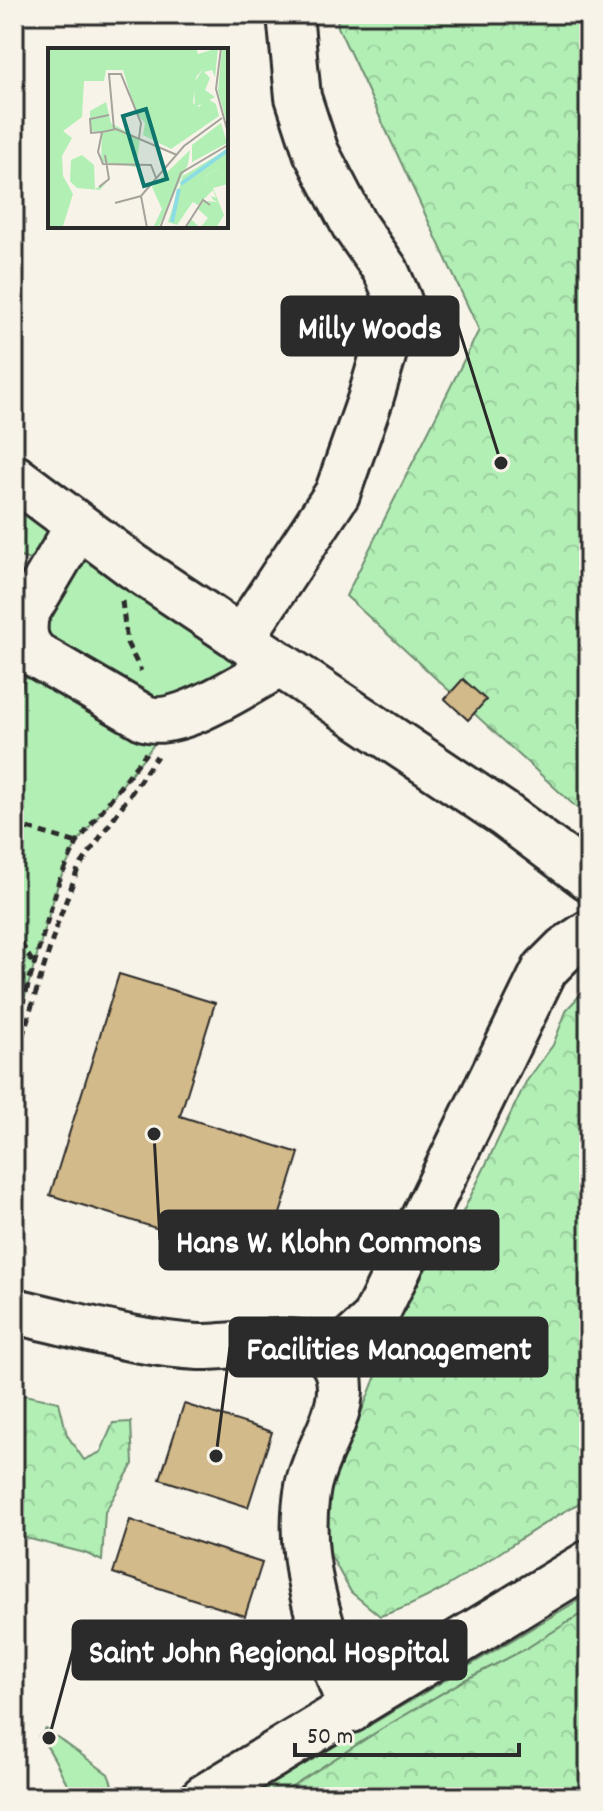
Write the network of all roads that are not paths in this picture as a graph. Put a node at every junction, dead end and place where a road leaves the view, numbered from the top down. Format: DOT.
graph roads {
  1 [pos="290,14"];
  2 [pos="14,477"];
  3 [pos="78,526"];
  4 [pos="241,639"];
  5 [pos="279,665"];
  6 [pos="589,878"];
  7 [pos="589,933"];
  8 [pos="14,1311"];
  9 [pos="331,1359"];
  10 [pos="589,1563"];
  11 [pos="351,1710"];
  12 [pos="204,1797"];
  1 -- 4 [label="street"];
  2 -- 3 [label="street"];
  3 -- 4 [label="street"];
  3 -- 5 [label="street"];
  4 -- 5 [label="street"];
  5 -- 6 [label="street"];
  7 -- 9 [label="street"];
  8 -- 9 [label="street"];
  9 -- 11 [label="street"];
  10 -- 11 [label="street"];
  11 -- 12 [label="street"];
}
